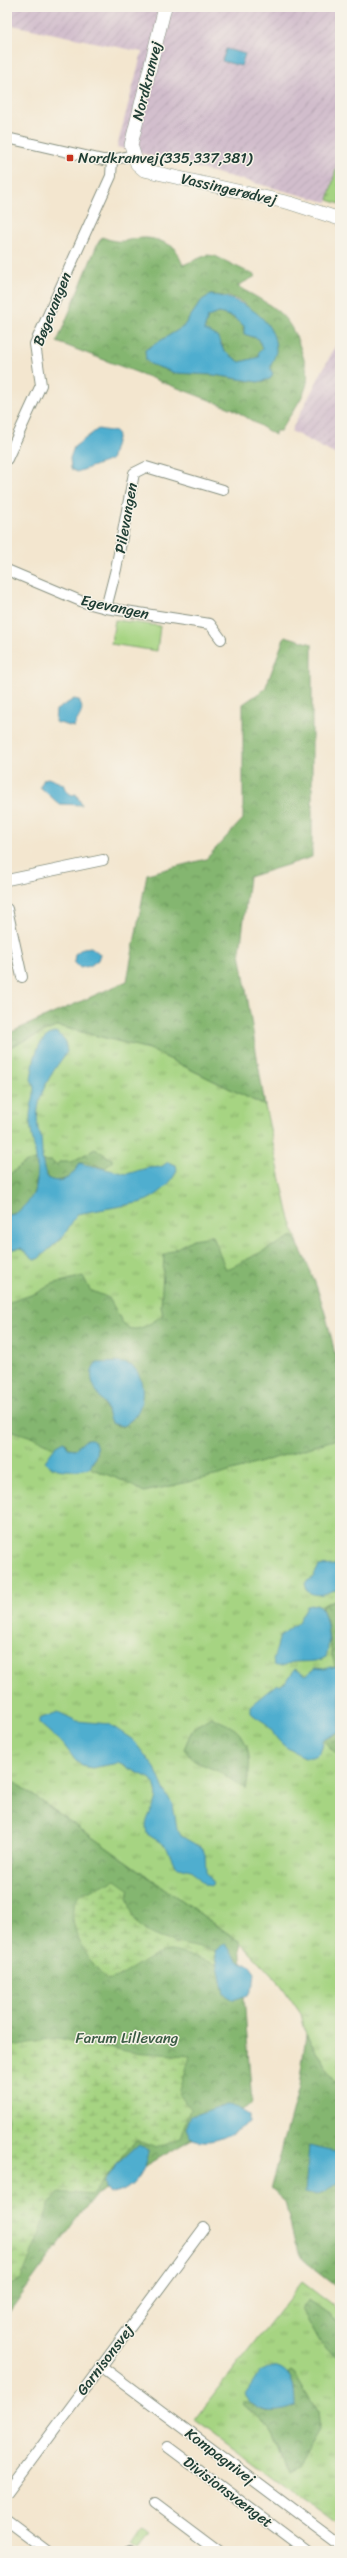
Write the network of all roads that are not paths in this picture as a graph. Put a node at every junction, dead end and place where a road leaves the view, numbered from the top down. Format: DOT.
graph roads {
  1 [pos="165,7"];
  2 [pos="7,138"];
  3 [pos="133,155"];
  4 [pos="112,160"];
  5 [pos="340,219"];
  6 [pos="7,459"];
  7 [pos="223,490"];
  8 [pos="7,570"];
  9 [pos="106,608"];
  10 [pos="221,639"];
  11 [pos="103,860"];
  12 [pos="7,880"];
  13 [pos="7,909"];
  14 [pos="22,977"];
  15 [pos="204,2228"];
  16 [pos="101,2366"];
  17 [pos="168,2447"];
  18 [pos="7,2493"];
  19 [pos="155,2503"];
  20 [pos="7,2521"];
  21 [pos="340,2546"];
  22 [pos="47,2551"];
  23 [pos="219,2551"];
  24 [pos="307,2551"];
  1 -- 3 [label="street, Nordkranvej"];
  2 -- 4 [label="street"];
  3 -- 4 [label="street"];
  3 -- 5 [label="street, Vassingerødvej"];
  4 -- 6 [label="street, Bøgevangen"];
  7 -- 9 [label="street, Pilevangen"];
  8 -- 9 [label="street, Egevangen"];
  9 -- 10 [label="street, Egevangen"];
  11 -- 12 [label="street"];
  13 -- 14 [label="street"];
  15 -- 16 [label="street, Garnisonsvej"];
  16 -- 18 [label="street, Garnisonsvej"];
  16 -- 21 [label="street, Kompagnivej"];
  17 -- 24 [label="street, Divisionsvænget"];
  19 -- 23 [label="street"];
  20 -- 22 [label="street"];
}
